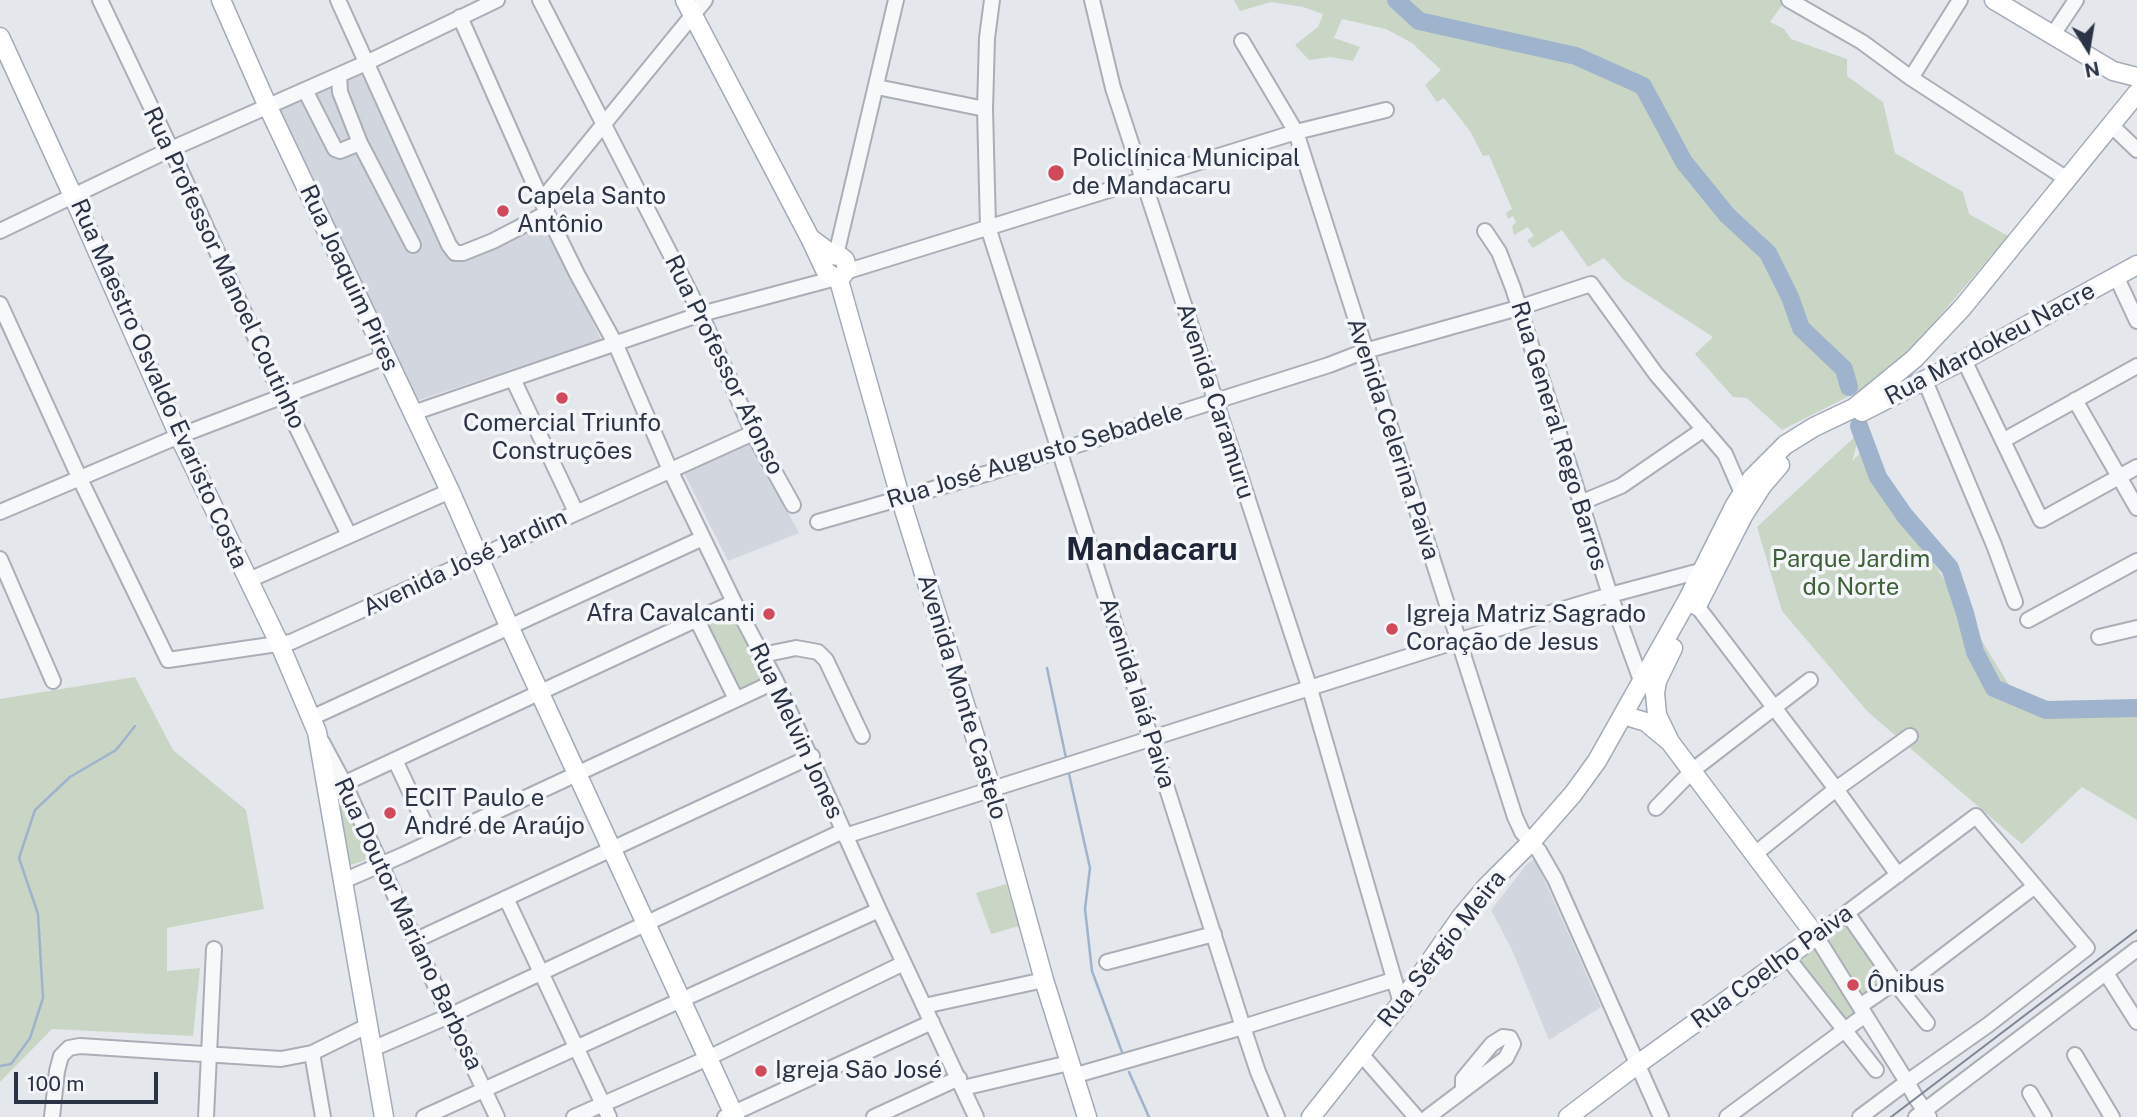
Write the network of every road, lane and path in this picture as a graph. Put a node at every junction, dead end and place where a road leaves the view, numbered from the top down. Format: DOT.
graph roads {
  1 [pos="100,0"];
  2 [pos="221,0"];
  3 [pos="338,0"];
  4 [pos="497,0"];
  5 [pos="540,0"];
  6 [pos="705,0"];
  7 [pos="896,0"];
  8 [pos="992,0"];
  9 [pos="1092,0"];
  10 [pos="1789,0"];
  11 [pos="1960,0"];
  12 [pos="1994,0"];
  13 [pos="2076,0"];
  14 [pos="689,8"];
  15 [pos="460,18"];
  16 [pos="2052,36"];
  17 [pos="0,37"];
  18 [pos="1242,41"];
  19 [pos="366,63"];
  20 [pos="2113,71"];
  21 [pos="338,75"];
  22 [pos="2137,77"];
  23 [pos="1911,78"];
  24 [pos="877,87"];
  25 [pos="305,90"];
  26 [pos="2134,96"];
  27 [pos="268,107"];
  28 [pos="985,109"];
  29 [pos="1385,110"];
  30 [pos="605,125"];
  31 [pos="2112,125"];
  32 [pos="1296,131"];
  33 [pos="360,143"];
  34 [pos="171,149"];
  35 [pos="2137,150"];
  36 [pos="1142,179"];
  37 [pos="2067,179"];
  38 [pos="73,196"];
  39 [pos="544,207"];
  40 [pos="988,226"];
  41 [pos="0,231"];
  42 [pos="1485,231"];
  43 [pos="413,245"];
  44 [pos="2137,265"];
  45 [pos="835,266"];
  46 [pos="2116,276"];
  47 [pos="0,304"];
  48 [pos="1518,308"];
  49 [pos="701,314"];
  50 [pos="2137,321"];
  51 [pos="616,345"];
  52 [pos="1925,348"];
  53 [pos="1364,351"];
  54 [pos="385,357"];
  55 [pos="1964,360"];
  56 [pos="2137,366"];
  57 [pos="1942,372"];
  58 [pos="513,379"];
  59 [pos="1925,381"];
  60 [pos="282,397"];
  61 [pos="1214,400"];
  62 [pos="2075,400"];
  63 [pos="413,413"];
  64 [pos="1704,429"];
  65 [pos="752,433"];
  66 [pos="179,436"];
  67 [pos="2004,440"];
  68 [pos="1058,450"];
  69 [pos="2137,467"];
  70 [pos="670,470"];
  71 [pos="2119,477"];
  72 [pos="80,479"];
  73 [pos="450,491"];
  74 [pos="1742,493"];
  75 [pos="901,500"];
  76 [pos="1580,503"];
  77 [pos="793,505"];
  78 [pos="2137,508"];
  79 [pos="0,512"];
  80 [pos="576,512"];
  81 [pos="818,522"];
  82 [pos="349,535"];
  83 [pos="703,538"];
  84 [pos="477,557"];
  85 [pos="0,559"];
  86 [pos="2137,561"];
  87 [pos="1700,572"];
  88 [pos="248,580"];
  89 [pos="1610,595"];
  90 [pos="734,602"];
  91 [pos="2015,602"];
  92 [pos="1697,606"];
  93 [pos="2028,620"];
  94 [pos="697,621"];
  95 [pos="509,626"];
  96 [pos="2137,628"];
  97 [pos="2099,637"];
  98 [pos="1457,642"];
  99 [pos="280,645"];
  100 [pos="762,654"];
  101 [pos="1810,680"];
  102 [pos="53,681"];
  103 [pos="776,681"];
  104 [pos="1642,683"];
  105 [pos="1310,689"];
  106 [pos="540,693"];
  107 [pos="736,699"];
  108 [pos="1774,708"];
  109 [pos="1623,715"];
  110 [pos="314,725"];
  111 [pos="862,736"];
  112 [pos="1910,736"];
  113 [pos="1152,738"];
  114 [pos="1670,742"];
  115 [pos="811,757"];
  116 [pos="395,760"];
  117 [pos="1693,770"];
  118 [pos="578,774"];
  119 [pos="336,788"];
  120 [pos="1836,789"];
  121 [pos="992,791"];
  122 [pos="1656,808"];
  123 [pos="844,834"];
  124 [pos="433,841"];
  125 [pos="1531,842"];
  126 [pos="611,849"];
  127 [pos="1756,853"];
  128 [pos="381,866"];
  129 [pos="1898,875"];
  130 [pos="343,881"];
  131 [pos="2035,886"];
  132 [pos="506,898"];
  133 [pos="879,910"];
  134 [pos="1847,913"];
  135 [pos="646,925"];
  136 [pos="1214,934"];
  137 [pos="1816,936"];
  138 [pos="416,940"];
  139 [pos="214,949"];
  140 [pos="2137,949"];
  141 [pos="1787,957"];
  142 [pos="1107,962"];
  143 [pos="904,963"];
  144 [pos="541,972"];
  145 [pos="2106,973"];
  146 [pos="1393,980"];
  147 [pos="1044,981"];
  148 [pos="1897,986"];
  149 [pos="681,999"];
  150 [pos="1401,1003"];
  151 [pos="924,1006"];
  152 [pos="1863,1010"];
  153 [pos="449,1016"];
  154 [pos="2137,1022"];
  155 [pos="932,1023"];
  156 [pos="1927,1023"];
  157 [pos="367,1026"];
  158 [pos="1243,1027"];
  159 [pos="1844,1030"];
  160 [pos="576,1048"];
  161 [pos="372,1049"];
  162 [pos="312,1053"];
  163 [pos="208,1054"];
  164 [pos="1361,1054"];
  165 [pos="2075,1055"];
  166 [pos="708,1058"];
  167 [pos="1638,1064"];
  168 [pos="1071,1070"];
  169 [pos="1876,1070"];
  170 [pos="1907,1082"];
  171 [pos="961,1083"];
  172 [pos="484,1089"];
  173 [pos="1464,1089"];
  174 [pos="2030,1093"];
  175 [pos="606,1110"];
  176 [pos="1921,1111"];
  177 [pos="731,1116"];
  178 [pos="52,1117"];
  179 [pos="206,1117"];
  180 [pos="323,1117"];
  181 [pos="384,1117"];
  182 [pos="424,1117"];
  183 [pos="497,1117"];
  184 [pos="574,1117"];
  185 [pos="874,1117"];
  186 [pos="976,1117"];
  187 [pos="1087,1117"];
  188 [pos="1278,1117"];
  189 [pos="1311,1117"];
  190 [pos="1416,1117"];
  191 [pos="1428,1117"];
  192 [pos="1568,1117"];
  193 [pos="1661,1117"];
  194 [pos="1727,1117"];
  195 [pos="1860,1117"];
  196 [pos="2044,1117"];
  197 [pos="2112,1117"];
  1 -- 34 [label="street, Rua Professor Manoel Coutinho"];
  2 -- 27 [label="main road, Rua Joaquim Pires"];
  3 -- 19 [label="street"];
  4 -- 15 [label="street"];
  5 -- 30 [label="street, Rua Professor Afonso"];
  6 -- 14 [label="street"];
  7 -- 24 [label="street"];
  8 -- 28 [label="street, Avenida Iaiá Paiva"];
  9 -- 36 [label="street, Avenida Caramuru"];
  10 -- 23 [label="street"];
  11 -- 23 [label="street"];
  12 -- 16 [label="main road"];
  13 -- 16 [label="street"];
  14 -- 30 [label="street"];
  14 -- 45 [label="main road, Avenida Monte Castelo"];
  15 -- 19 [label="street"];
  15 -- 39 [label="street, Rua Melvin Jones"];
  16 -- 20 [label="main road"];
  17 -- 38 [label="main road, Rua Maestro Osvaldo Evaristo Costa"];
  18 -- 32 [label="street, Avenida Celerina Paiva"];
  19 -- 21 [label="street"];
  19 -- 39 [label="street"];
  20 -- 22 [label="main road"];
  20 -- 26 [label="main road"];
  21 -- 25 [label="street"];
  21 -- 33 [label="street"];
  23 -- 37 [label="street"];
  24 -- 28 [label="street"];
  24 -- 45 [label="street"];
  25 -- 27 [label="street"];
  25 -- 33 [label="street"];
  26 -- 31 [label="main road, Rua Sérgio Meira"];
  27 -- 34 [label="street"];
  27 -- 54 [label="main road, Rua Joaquim Pires"];
  28 -- 40 [label="street, Avenida Iaiá Paiva"];
  29 -- 32 [label="street"];
  30 -- 39 [label="street"];
  30 -- 49 [label="street, Rua Professor Afonso"];
  31 -- 35 [label="street"];
  31 -- 37 [label="main road, Rua Sérgio Meira"];
  32 -- 36 [label="street"];
  32 -- 53 [label="street, Avenida Celerina Paiva"];
  33 -- 43 [label="street"];
  34 -- 38 [label="street"];
  34 -- 60 [label="street, Rua Professor Manoel Coutinho"];
  36 -- 40 [label="street"];
  36 -- 61 [label="street, Avenida Caramuru"];
  37 -- 52 [label="main road, Rua Sérgio Meira"];
  38 -- 41 [label="street"];
  38 -- 66 [label="main road, Rua Maestro Osvaldo Evaristo Costa"];
  39 -- 51 [label="street, Rua Melvin Jones"];
  40 -- 45 [label="street"];
  40 -- 68 [label="street, Avenida Iaiá Paiva"];
  42 -- 48 [label="street, Rua General Rego Barros"];
  44 -- 46 [label="main road, Rua Mardokeu Nacre"];
  45 -- 49 [label="street"];
  45 -- 75 [label="main road, Avenida Monte Castelo"];
  46 -- 50 [label="street"];
  46 -- 55 [label="main road, Rua Mardokeu Nacre"];
  47 -- 72 [label="street"];
  48 -- 53 [label="street, Rua José Augusto Sebadele"];
  48 -- 64 [label="street, Rua José Augusto Sebadele"];
  48 -- 76 [label="street, Rua General Rego Barros"];
  49 -- 51 [label="street"];
  49 -- 65 [label="street, Rua Professor Afonso"];
  51 -- 58 [label="street"];
  51 -- 70 [label="street, Rua Melvin Jones"];
  52 -- 57 [label="main road"];
  52 -- 74 [label="main road, Rua Sérgio Meira"];
  53 -- 61 [label="street, Rua José Augusto Sebadele"];
  53 -- 98 [label="street, Avenida Celerina Paiva"];
  54 -- 60 [label="street"];
  54 -- 63 [label="main road, Rua Joaquim Pires"];
  55 -- 57 [label="main road, Rua Mardokeu Nacre"];
  55 -- 67 [label="street"];
  56 -- 62 [label="street"];
  57 -- 59 [label="main road, Rua Mardokeu Nacre"];
  58 -- 63 [label="street"];
  58 -- 80 [label="street"];
  59 -- 91 [label="street"];
  59 -- 92 [label="main road, Rua Mardokeu Nacre"];
  60 -- 66 [label="street"];
  60 -- 82 [label="street, Rua Professor Manoel Coutinho"];
  61 -- 68 [label="street, Rua José Augusto Sebadele"];
  61 -- 105 [label="street, Avenida Caramuru"];
  62 -- 67 [label="street"];
  62 -- 71 [label="street"];
  63 -- 73 [label="main road, Rua Joaquim Pires"];
  64 -- 74 [label="street"];
  64 -- 76 [label="street"];
  65 -- 70 [label="street, Avenida José Jardim"];
  65 -- 77 [label="street, Rua Professor Afonso"];
  66 -- 72 [label="street"];
  66 -- 88 [label="main road, Rua Maestro Osvaldo Evaristo Costa"];
  67 -- 71 [label="street"];
  68 -- 75 [label="street, Rua José Augusto Sebadele"];
  68 -- 113 [label="street, Avenida Iaiá Paiva"];
  69 -- 71 [label="street"];
  70 -- 80 [label="street, Avenida José Jardim"];
  70 -- 83 [label="street, Rua Melvin Jones"];
  71 -- 78 [label="street"];
  72 -- 79 [label="street"];
  72 -- 99 [label="street, Avenida José Jardim"];
  73 -- 82 [label="street"];
  73 -- 84 [label="main road, Rua Joaquim Pires"];
  74 -- 87 [label="main road, Rua Sérgio Meira"];
  75 -- 81 [label="street, Rua José Augusto Sebadele"];
  75 -- 121 [label="main road, Avenida Monte Castelo"];
  76 -- 89 [label="street, Rua General Rego Barros"];
  80 -- 84 [label="street, Avenida José Jardim"];
  82 -- 88 [label="street"];
  83 -- 90 [label="street, Rua Melvin Jones"];
  83 -- 95 [label="street"];
  84 -- 95 [label="main road, Rua Joaquim Pires"];
  84 -- 99 [label="street, Avenida José Jardim"];
  85 -- 102 [label="street"];
  86 -- 93 [label="street"];
  87 -- 89 [label="street"];
  87 -- 104 [label="main road, Rua Sérgio Meira"];
  88 -- 99 [label="main road, Rua Maestro Osvaldo Evaristo Costa"];
  89 -- 98 [label="street"];
  89 -- 104 [label="street, Rua General Rego Barros"];
  90 -- 94 [label="street"];
  90 -- 100 [label="street, Rua Melvin Jones"];
  92 -- 108 [label="street"];
  92 -- 114 [label="main road, Rua Mardokeu Nacre"];
  94 -- 106 [label="street"];
  94 -- 107 [label="street"];
  95 -- 106 [label="main road, Rua Joaquim Pires"];
  95 -- 110 [label="street"];
  96 -- 97 [label="street"];
  98 -- 105 [label="street"];
  98 -- 125 [label="street, Avenida Celerina Paiva"];
  99 -- 110 [label="main road, Rua Maestro Osvaldo Evaristo Costa"];
  100 -- 103 [label="street, Rua Melvin Jones"];
  100 -- 111 [label="street"];
  101 -- 108 [label="street"];
  103 -- 107 [label="street"];
  103 -- 115 [label="street, Rua Melvin Jones"];
  104 -- 109 [label="main road, Rua Sérgio Meira"];
  105 -- 113 [label="street"];
  105 -- 146 [label="street, Avenida Caramuru"];
  106 -- 116 [label="street"];
  106 -- 118 [label="main road, Rua Joaquim Pires"];
  107 -- 118 [label="street"];
  108 -- 117 [label="street"];
  108 -- 120 [label="street"];
  109 -- 114 [label="main road"];
  109 -- 125 [label="main road, Rua Sérgio Meira"];
  110 -- 119 [label="main road, Rua Maestro Osvaldo Evaristo Costa"];
  112 -- 120 [label="street"];
  113 -- 121 [label="street"];
  113 -- 136 [label="street, Avenida Iaiá Paiva"];
  114 -- 117 [label="main road"];
  115 -- 123 [label="street, Rua Melvin Jones"];
  115 -- 126 [label="street"];
  116 -- 119 [label="street"];
  116 -- 124 [label="street"];
  117 -- 122 [label="street"];
  117 -- 127 [label="main road"];
  118 -- 124 [label="street"];
  118 -- 126 [label="main road, Rua Joaquim Pires"];
  119 -- 128 [label="street, Rua Doutor Mariano Barbosa"];
  119 -- 130 [label="main road, Rua Maestro Osvaldo Evaristo Costa"];
  120 -- 127 [label="street"];
  120 -- 129 [label="street"];
  121 -- 123 [label="street"];
  121 -- 147 [label="main road, Avenida Monte Castelo"];
  123 -- 133 [label="street, Rua Melvin Jones"];
  123 -- 135 [label="street"];
  124 -- 128 [label="street"];
  125 -- 150 [label="main road, Rua Sérgio Meira"];
  125 -- 167 [label="street, Avenida Celerina Paiva"];
  126 -- 132 [label="street"];
  126 -- 135 [label="main road, Rua Joaquim Pires"];
  127 -- 137 [label="main road"];
  128 -- 130 [label="street"];
  128 -- 138 [label="street, Rua Doutor Mariano Barbosa"];
  129 -- 131 [label="street, Rua Coelho Paiva"];
  129 -- 134 [label="street, Rua Coelho Paiva"];
  130 -- 157 [label="main road, Rua Maestro Osvaldo Evaristo Costa"];
  131 -- 148 [label="street"];
  131 -- 170 [label="street"];
  132 -- 138 [label="street"];
  132 -- 144 [label="street"];
  133 -- 143 [label="street, Rua Melvin Jones"];
  133 -- 149 [label="street"];
  134 -- 137 [label="street, Rua Coelho Paiva"];
  134 -- 148 [label="street"];
  135 -- 144 [label="street"];
  135 -- 149 [label="main road, Rua Joaquim Pires"];
  136 -- 142 [label="street"];
  136 -- 158 [label="street, Avenida Iaiá Paiva"];
  137 -- 141 [label="main road, Rua Coelho Paiva"];
  137 -- 152 [label="street"];
  138 -- 153 [label="street, Rua Doutor Mariano Barbosa"];
  139 -- 163 [label="street"];
  140 -- 145 [label="street"];
  141 -- 159 [label="street"];
  141 -- 167 [label="main road, Rua Coelho Paiva"];
  143 -- 151 [label="street, Rua Melvin Jones"];
  143 -- 166 [label="street"];
  144 -- 153 [label="street"];
  144 -- 160 [label="street"];
  145 -- 154 [label="street"];
  145 -- 176 [label="street"];
  146 -- 150 [label="street, Avenida Caramuru"];
  146 -- 158 [label="street"];
  147 -- 151 [label="street"];
  147 -- 168 [label="main road, Avenida Monte Castelo"];
  148 -- 152 [label="street"];
  148 -- 156 [label="street"];
  149 -- 160 [label="street"];
  149 -- 166 [label="main road, Rua Joaquim Pires"];
  150 -- 164 [label="main road, Rua Sérgio Meira"];
  151 -- 155 [label="street, Rua Melvin Jones"];
  152 -- 159 [label="street"];
  152 -- 170 [label="street"];
  153 -- 161 [label="street"];
  153 -- 172 [label="street, Rua Doutor Mariano Barbosa"];
  155 -- 171 [label="street, Rua Melvin Jones"];
  155 -- 177 [label="street"];
  157 -- 161 [label="main road, Rua Maestro Osvaldo Evaristo Costa"];
  157 -- 162 [label="street"];
  158 -- 168 [label="street"];
  158 -- 188 [label="street, Avenida Iaiá Paiva"];
  159 -- 169 [label="street"];
  159 -- 194 [label="street"];
  160 -- 172 [label="street"];
  160 -- 175 [label="street"];
  161 -- 181 [label="main road, Rua Maestro Osvaldo Evaristo Costa"];
  162 -- 163 [label="street"];
  162 -- 180 [label="street"];
  163 -- 178 [label="street"];
  163 -- 179 [label="street"];
  164 -- 189 [label="main road, Rua Sérgio Meira"];
  164 -- 190 [label="street"];
  165 -- 197 [label="street"];
  166 -- 175 [label="street"];
  166 -- 177 [label="main road, Rua Joaquim Pires"];
  167 -- 192 [label="main road, Rua Coelho Paiva"];
  167 -- 193 [label="street, Avenida Celerina Paiva"];
  168 -- 171 [label="street"];
  168 -- 187 [label="main road, Avenida Monte Castelo"];
  170 -- 176 [label="street"];
  170 -- 195 [label="street"];
  171 -- 185 [label="street"];
  171 -- 186 [label="street, Rua Melvin Jones"];
  172 -- 182 [label="street"];
  172 -- 183 [label="street, Rua Doutor Mariano Barbosa"];
  173 -- 191 [label="street"];
  174 -- 196 [label="street"];
  175 -- 184 [label="street"];
}
